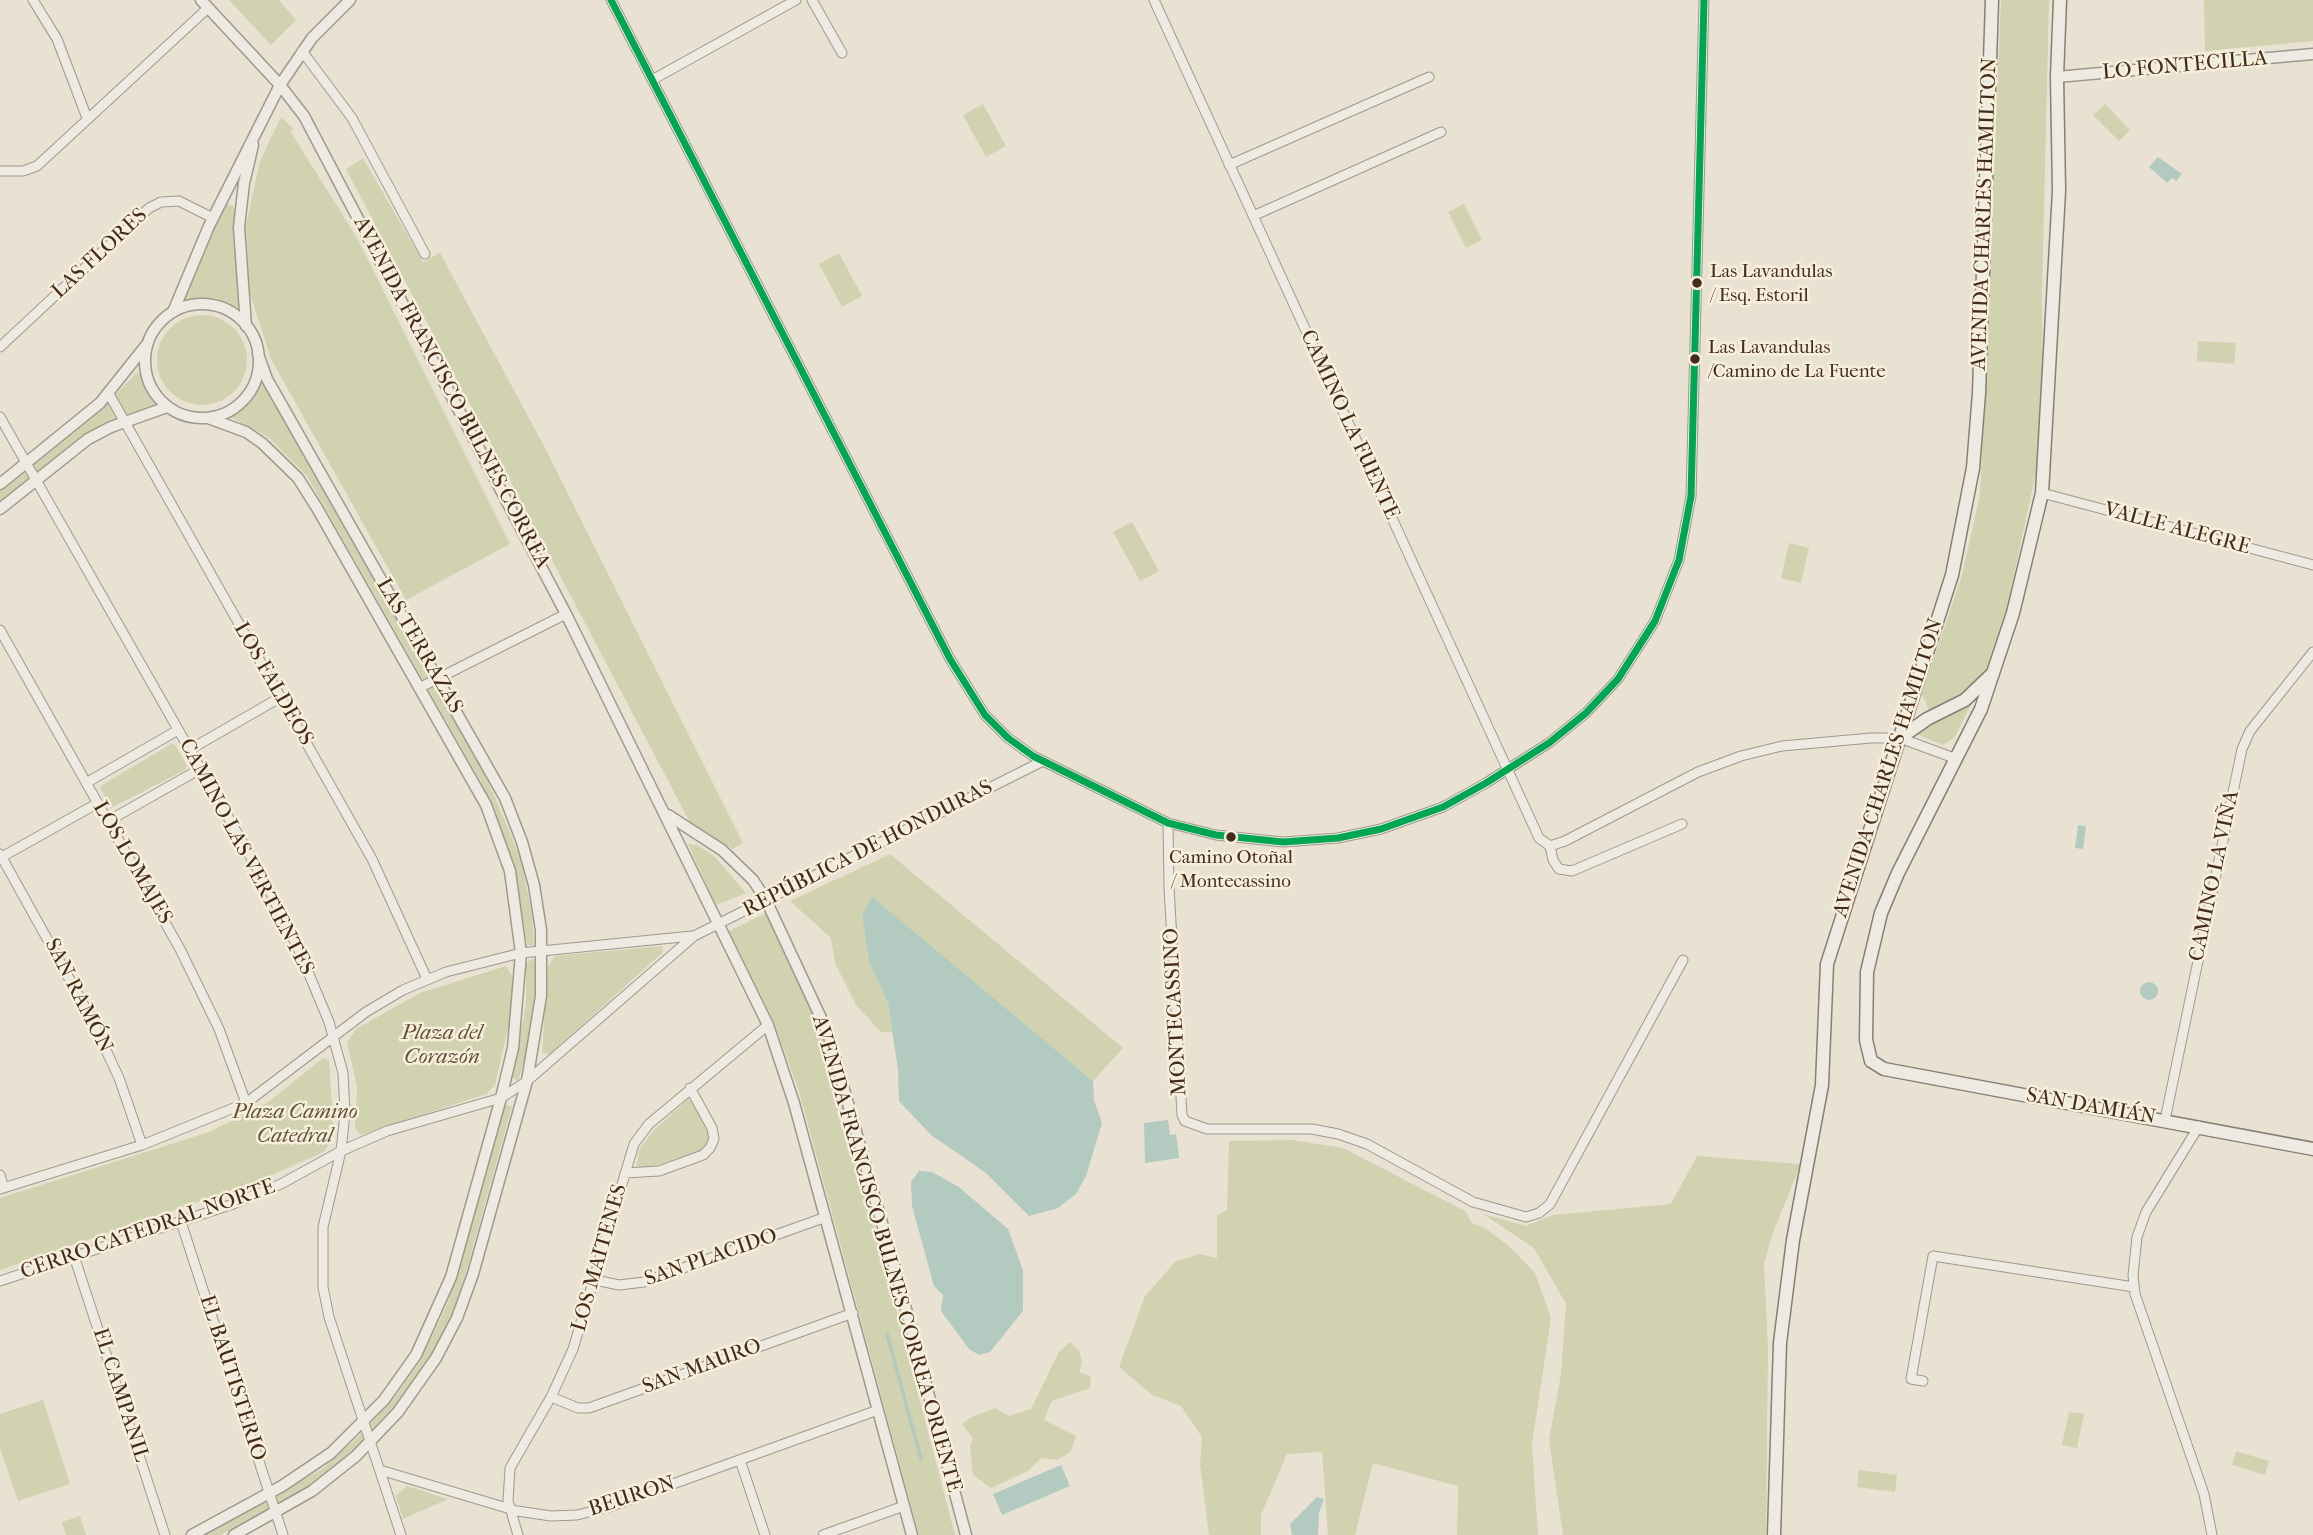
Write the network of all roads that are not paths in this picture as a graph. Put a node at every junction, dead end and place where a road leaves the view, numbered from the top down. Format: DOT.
graph roads {
  1 [pos="33,0"];
  2 [pos="351,0"];
  3 [pos="611,0"];
  4 [pos="796,0"];
  5 [pos="812,0"];
  6 [pos="1154,0"];
  7 [pos="1704,0"];
  8 [pos="1992,0"];
  9 [pos="2060,0"];
  10 [pos="204,4"];
  11 [pos="302,51"];
  12 [pos="842,53"];
  13 [pos="2313,54"];
  14 [pos="1429,77"];
  15 [pos="2057,77"];
  16 [pos="652,80"];
  17 [pos="280,85"];
  18 [pos="88,118"];
  19 [pos="262,119"];
  20 [pos="1441,132"];
  21 [pos="1229,164"];
  22 [pos="0,171"];
  23 [pos="1253,216"];
  24 [pos="213,218"];
  25 [pos="425,254"];
  26 [pos="173,313"];
  27 [pos="246,326"];
  28 [pos="151,340"];
  29 [pos="0,347"];
  30 [pos="258,354"];
  31 [pos="109,394"];
  32 [pos="167,407"];
  33 [pos="0,417"];
  34 [pos="208,418"];
  35 [pos="124,422"];
  36 [pos="25,464"];
  37 [pos="36,480"];
  38 [pos="0,484"];
  39 [pos="2042,492"];
  40 [pos="0,509"];
  41 [pos="354,533"];
  42 [pos="337,543"];
  43 [pos="2313,565"];
  44 [pos="566,614"];
  45 [pos="0,631"];
  46 [pos="2313,652"];
  47 [pos="1997,666"];
  48 [pos="437,679"];
  49 [pos="419,688"];
  50 [pos="1917,688"];
  51 [pos="281,697"];
  52 [pos="1927,719"];
  53 [pos="178,730"];
  54 [pos="1900,738"];
  55 [pos="189,750"];
  56 [pos="1954,758"];
  57 [pos="1043,761"];
  58 [pos="200,769"];
  59 [pos="1507,770"];
  60 [pos="86,783"];
  61 [pos="98,803"];
  62 [pos="663,811"];
  63 [pos="108,821"];
  64 [pos="1168,823"];
  65 [pos="1682,824"];
  66 [pos="522,842"];
  67 [pos="1550,846"];
  68 [pos="503,848"];
  69 [pos="1,856"];
  70 [pos="766,900"];
  71 [pos="717,925"];
  72 [pos="694,936"];
  73 [pos="541,952"];
  74 [pos="520,953"];
  75 [pos="1683,960"];
  76 [pos="426,979"];
  77 [pos="768,1025"];
  78 [pos="334,1034"];
  79 [pos="1871,1062"];
  80 [pos="527,1082"];
  81 [pos="690,1088"];
  82 [pos="500,1098"];
  83 [pos="246,1103"];
  84 [pos="2165,1121"];
  85 [pos="2199,1126"];
  86 [pos="142,1145"];
  87 [pos="2313,1149"];
  88 [pos="341,1151"];
  89 [pos="625,1173"];
  90 [pos="0,1175"];
  91 [pos="2,1189"];
  92 [pos="826,1217"];
  93 [pos="181,1222"];
  94 [pos="458,1254"];
  95 [pos="74,1256"];
  96 [pos="477,1259"];
  97 [pos="595,1280"];
  98 [pos="0,1281"];
  99 [pos="2134,1287"];
  100 [pos="853,1313"];
  101 [pos="1923,1381"];
  102 [pos="551,1397"];
  103 [pos="878,1410"];
  104 [pos="364,1422"];
  105 [pos="371,1442"];
  106 [pos="740,1460"];
  107 [pos="380,1470"];
  108 [pos="270,1493"];
  109 [pos="904,1506"];
  110 [pos="510,1509"];
  111 [pos="276,1512"];
  112 [pos="165,1535"];
  113 [pos="192,1535"];
  114 [pos="234,1535"];
  115 [pos="283,1535"];
  116 [pos="401,1535"];
  117 [pos="518,1535"];
  118 [pos="765,1535"];
  119 [pos="823,1535"];
  120 [pos="912,1535"];
  121 [pos="966,1535"];
  122 [pos="1774,1535"];
  123 [pos="2211,1535"];
  1 -- 18 [label="street"];
  2 -- 11 [label="street"];
  3 -- 16 [label="street"];
  4 -- 16 [label="street"];
  5 -- 12 [label="street"];
  6 -- 21 [label="street, CAMINO LA FUENTE"];
  7 -- 59 [label="street"];
  8 -- 50 [label="main road, AVENIDA CHARLES HAMILTON"];
  9 -- 15 [label="main road, AVENIDA CHARLES HAMILTON"];
  10 -- 17 [label="street, AVENIDA FRANCISCO BULNES CORREA"];
  10 -- 18 [label="street"];
  11 -- 17 [label="street"];
  11 -- 25 [label="street"];
  13 -- 15 [label="street, LO FONTECILLA"];
  14 -- 21 [label="street"];
  15 -- 39 [label="main road, AVENIDA CHARLES HAMILTON"];
  16 -- 57 [label="street"];
  17 -- 19 [label="street"];
  17 -- 44 [label="street, AVENIDA FRANCISCO BULNES CORREA"];
  18 -- 22 [label="street"];
  19 -- 24 [label="street"];
  19 -- 27 [label="street"];
  20 -- 23 [label="street"];
  21 -- 23 [label="street, CAMINO LA FUENTE"];
  23 -- 59 [label="street, CAMINO LA FUENTE"];
  24 -- 26 [label="street"];
  24 -- 29 [label="street, LAS FLORES"];
  26 -- 27 [label="street"];
  26 -- 28 [label="street"];
  27 -- 30 [label="street"];
  28 -- 31 [label="street"];
  28 -- 32 [label="street"];
  30 -- 34 [label="street"];
  30 -- 41 [label="street, LAS TERRAZAS"];
  31 -- 35 [label="street, LOS FALDEOS"];
  31 -- 36 [label="street"];
  32 -- 34 [label="street"];
  32 -- 35 [label="street"];
  33 -- 36 [label="street, CAMINO LAS VERTIENTES"];
  34 -- 42 [label="street, LAS TERRAZAS"];
  35 -- 37 [label="street"];
  35 -- 51 [label="street, LOS FALDEOS"];
  36 -- 37 [label="street, CAMINO LAS VERTIENTES"];
  36 -- 38 [label="street"];
  37 -- 40 [label="street"];
  37 -- 53 [label="street, CAMINO LAS VERTIENTES"];
  39 -- 43 [label="street, VALLE ALEGRE"];
  39 -- 47 [label="main road, AVENIDA CHARLES HAMILTON"];
  41 -- 42 [label="street"];
  41 -- 48 [label="street, LAS TERRAZAS"];
  42 -- 49 [label="street, LAS TERRAZAS"];
  44 -- 48 [label="street"];
  44 -- 62 [label="street, AVENIDA FRANCISCO BULNES CORREA"];
  45 -- 60 [label="street, LOS LOMAJES"];
  46 -- 84 [label="street, CAMINO LA VIÑA"];
  47 -- 52 [label="main road"];
  47 -- 56 [label="main road, AVENIDA CHARLES HAMILTON"];
  48 -- 49 [label="street"];
  48 -- 66 [label="street, LAS TERRAZAS"];
  49 -- 68 [label="street, LAS TERRAZAS"];
  50 -- 52 [label="main road"];
  50 -- 54 [label="main road, AVENIDA CHARLES HAMILTON"];
  51 -- 55 [label="street"];
  51 -- 76 [label="street, LOS FALDEOS"];
  52 -- 54 [label="main road"];
  53 -- 55 [label="street, CAMINO LAS VERTIENTES"];
  53 -- 60 [label="street"];
  54 -- 56 [label="street"];
  54 -- 67 [label="street"];
  54 -- 122 [label="main road, AVENIDA CHARLES HAMILTON"];
  55 -- 58 [label="street, CAMINO LAS VERTIENTES"];
  56 -- 79 [label="main road, AVENIDA CHARLES HAMILTON"];
  57 -- 64 [label="street"];
  57 -- 70 [label="street, REPÚBLICA DE HONDURAS"];
  58 -- 63 [label="street"];
  58 -- 78 [label="street, CAMINO LAS VERTIENTES"];
  59 -- 64 [label="street"];
  59 -- 67 [label="street, CAMINO LA FUENTE"];
  60 -- 61 [label="street, LOS LOMAJES"];
  61 -- 63 [label="street, LOS LOMAJES"];
  61 -- 69 [label="street"];
  62 -- 70 [label="street, AVENIDA FRANCISCO BULNES CORREA"];
  62 -- 71 [label="street, AVENIDA FRANCISCO BULNES CORREA"];
  63 -- 83 [label="street, LOS LOMAJES"];
  64 -- 75 [label="street, MONTECASSINO"];
  65 -- 67 [label="street, CAMINO LA FUENTE"];
  66 -- 68 [label="street"];
  66 -- 73 [label="street, LAS TERRAZAS"];
  68 -- 74 [label="street, LAS TERRAZAS"];
  69 -- 86 [label="street, SAN RAMÓN"];
  70 -- 71 [label="street, REPÚBLICA DE HONDURAS"];
  70 -- 121 [label="street, AVENIDA FRANCISCO BULNES CORREA ORIENTE"];
  71 -- 72 [label="street, REPÚBLICA DE HONDURAS"];
  71 -- 77 [label="street"];
  72 -- 73 [label="street, REPÚBLICA DE HONDURAS"];
  72 -- 80 [label="street, REPÚBLICA DE HONDURAS"];
  73 -- 74 [label="street, REPÚBLICA DE HONDURAS"];
  73 -- 80 [label="street"];
  74 -- 76 [label="street, REPÚBLICA DE HONDURAS"];
  74 -- 82 [label="street"];
  76 -- 78 [label="street, REPÚBLICA DE HONDURAS"];
  77 -- 81 [label="street, LOS MAITENES"];
  77 -- 92 [label="street"];
  78 -- 83 [label="street, REPÚBLICA DE HONDURAS"];
  78 -- 88 [label="street, CAMINO LAS VERTIENTES"];
  79 -- 84 [label="main road, SAN DAMIÁN"];
  80 -- 82 [label="street, CERRO CATEDRAL NORTE"];
  80 -- 96 [label="street"];
  81 -- 89 [label="street, LOS MAITENES"];
  81 -- 89 [label="street"];
  82 -- 88 [label="street, CERRO CATEDRAL NORTE"];
  82 -- 94 [label="street"];
  83 -- 86 [label="street, REPÚBLICA DE HONDURAS"];
  84 -- 85 [label="main road, SAN DAMIÁN"];
  85 -- 87 [label="main road, SAN DAMIÁN"];
  85 -- 99 [label="street"];
  86 -- 91 [label="street, REPÚBLICA DE HONDURAS"];
  88 -- 93 [label="street, CERRO CATEDRAL NORTE"];
  88 -- 104 [label="street, CAMINO LAS VERTIENTES"];
  89 -- 97 [label="street, LOS MAITENES"];
  90 -- 91 [label="street"];
  92 -- 97 [label="street, SAN PLACIDO"];
  92 -- 100 [label="street"];
  93 -- 95 [label="street, CERRO CATEDRAL NORTE"];
  93 -- 108 [label="street, EL BAUTISTERIO"];
  94 -- 96 [label="street"];
  94 -- 104 [label="street"];
  95 -- 98 [label="street, CERRO CATEDRAL NORTE"];
  95 -- 112 [label="street, EL CAMPANIL"];
  96 -- 105 [label="street"];
  97 -- 102 [label="street, LOS MAITENES"];
  99 -- 101 [label="street"];
  99 -- 123 [label="street"];
  100 -- 102 [label="street, SAN MAURO"];
  100 -- 103 [label="street"];
  102 -- 110 [label="street, LOS MAITENES"];
  103 -- 106 [label="street, BEURON"];
  103 -- 109 [label="street"];
  104 -- 105 [label="street, CAMINO LAS VERTIENTES"];
  104 -- 108 [label="street"];
  105 -- 107 [label="street, CAMINO LAS VERTIENTES"];
  105 -- 111 [label="street"];
  106 -- 110 [label="street, BEURON"];
  106 -- 118 [label="street"];
  107 -- 110 [label="street, BEURON"];
  107 -- 116 [label="street, CAMINO LAS VERTIENTES"];
  108 -- 111 [label="street, EL BAUTISTERIO"];
  108 -- 113 [label="street"];
  109 -- 119 [label="street"];
  109 -- 120 [label="street"];
  110 -- 117 [label="street, LOS MAITENES"];
  111 -- 114 [label="street"];
  111 -- 115 [label="street, EL BAUTISTERIO"];
}
